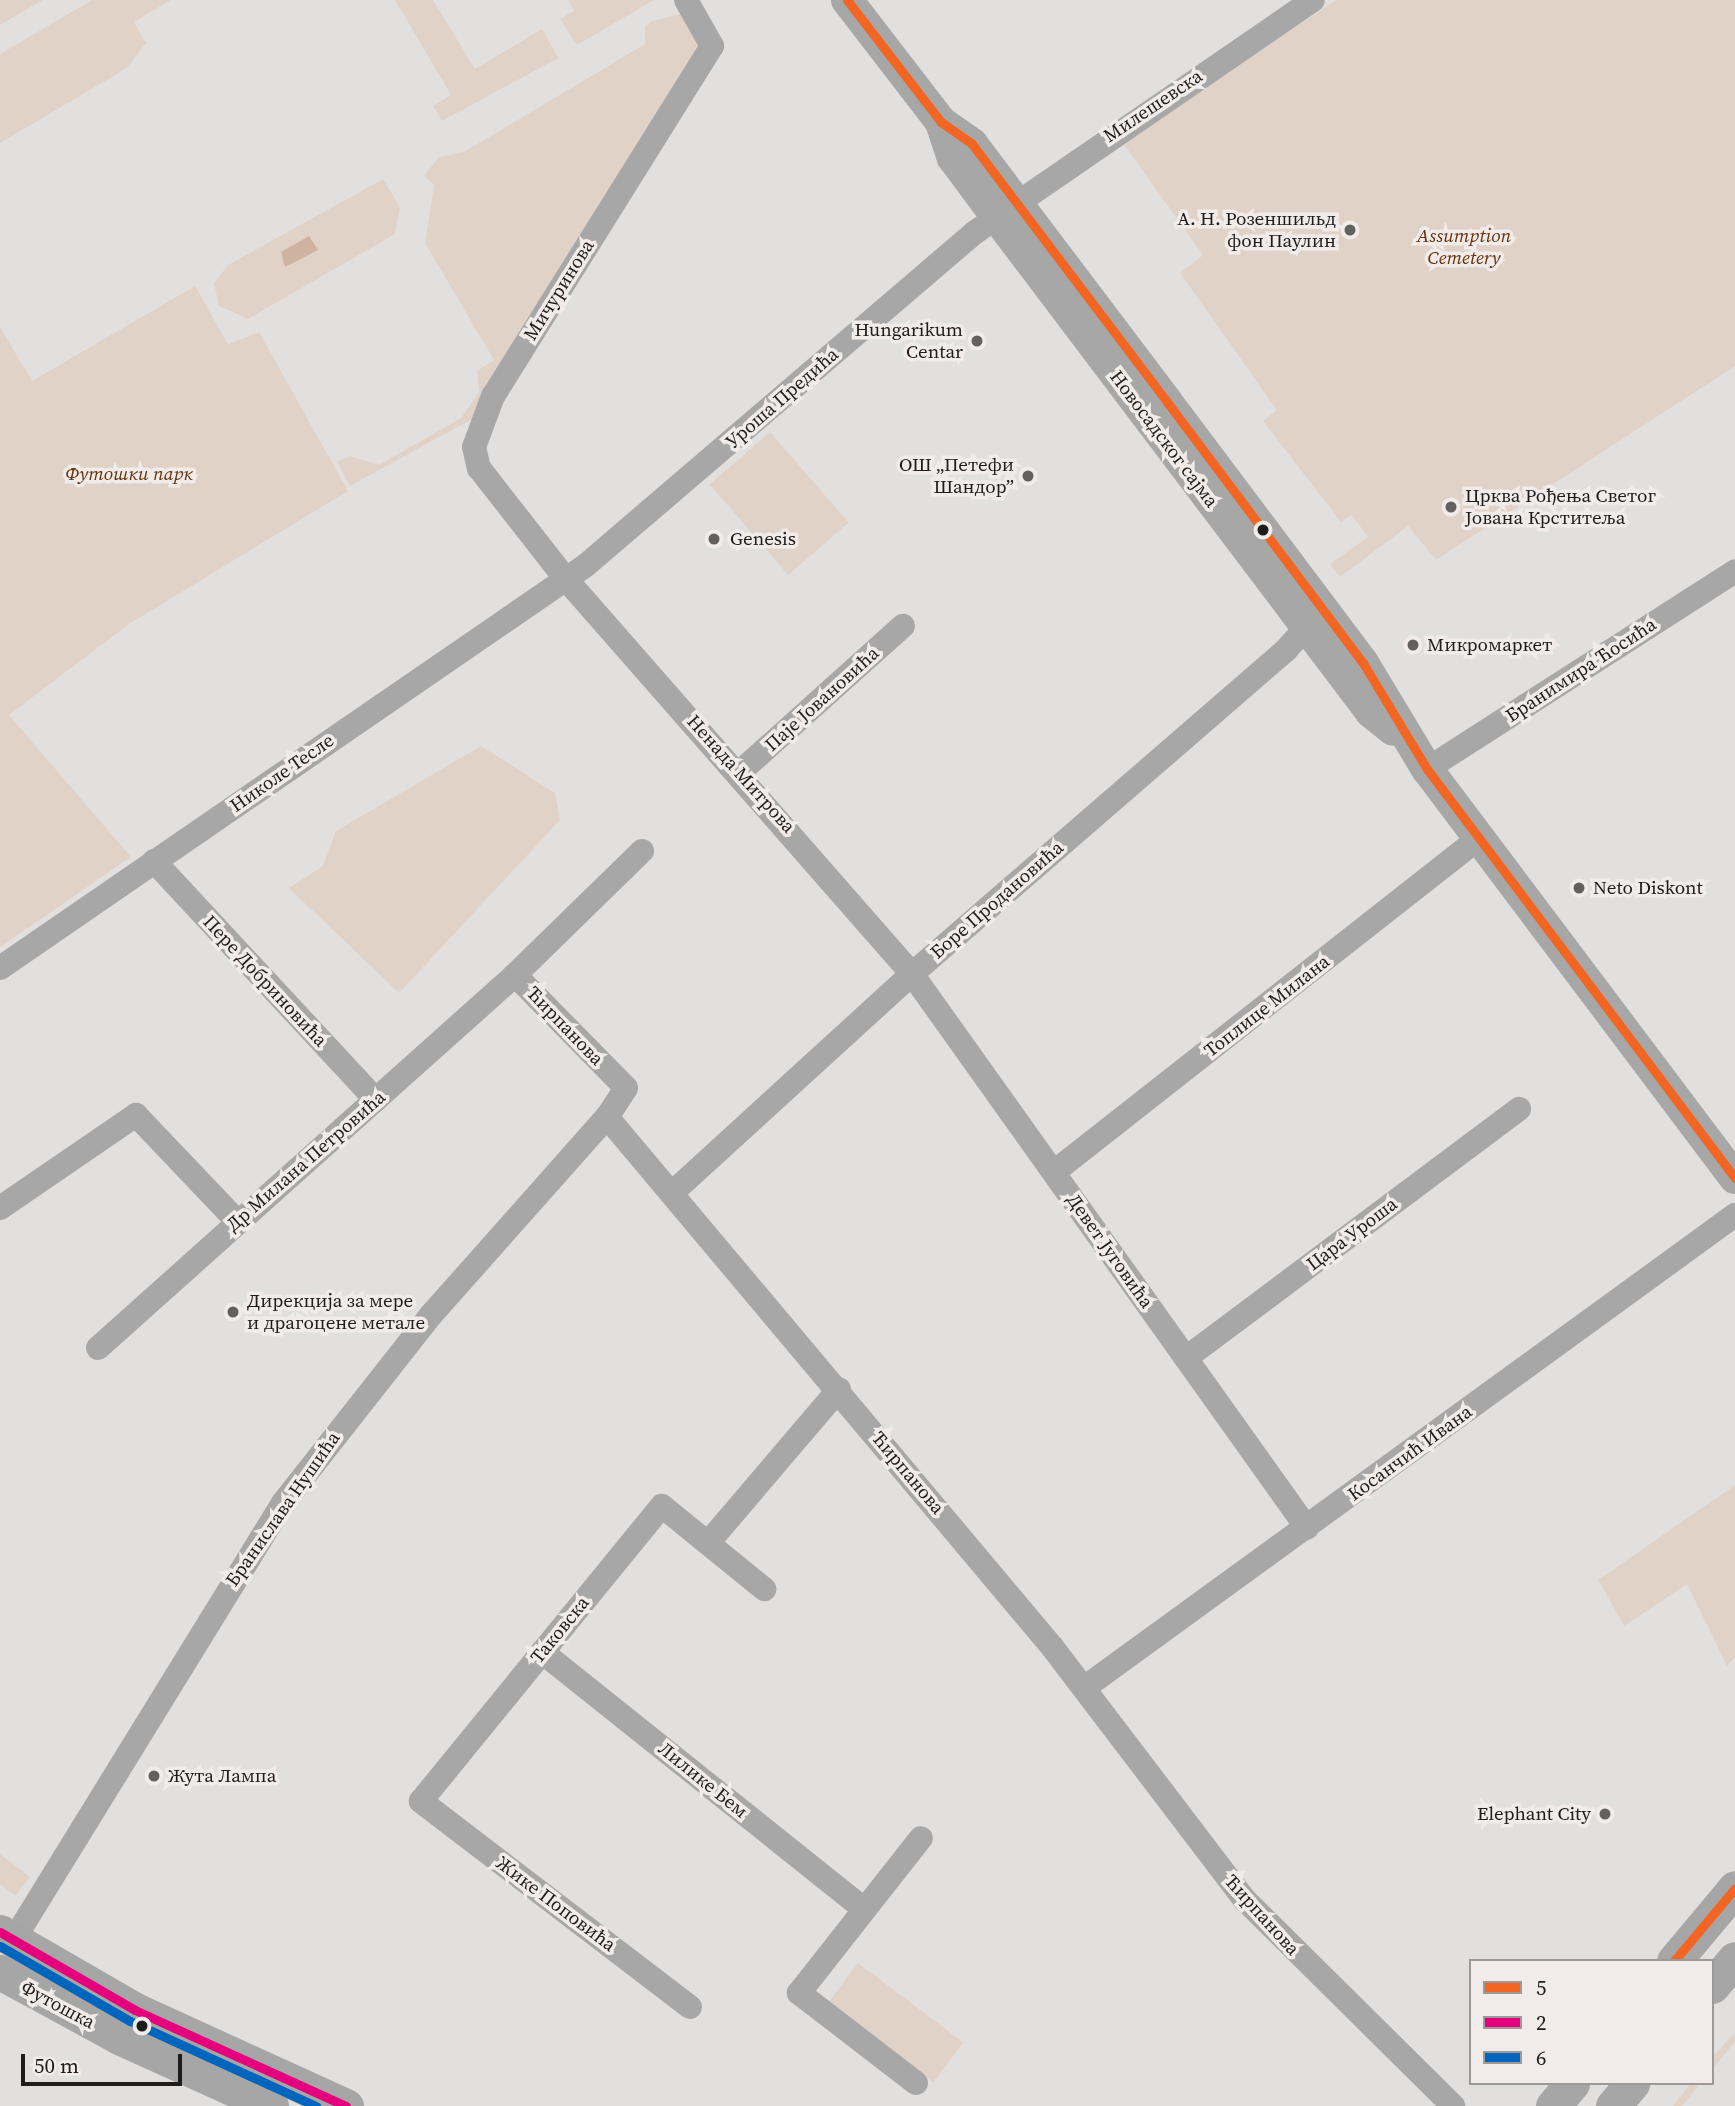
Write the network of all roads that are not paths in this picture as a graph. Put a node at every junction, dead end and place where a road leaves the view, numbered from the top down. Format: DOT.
graph roads {
  1 [pos="686,0"];
  2 [pos="1313,0"];
  3 [pos="855,2"];
  4 [pos="1006,209"];
  5 [pos="1732,576"];
  6 [pos="565,578"];
  7 [pos="1315,619"];
  8 [pos="904,626"];
  9 [pos="1427,769"];
  10 [pos="740,772"];
  11 [pos="1478,839"];
  12 [pos="642,851"];
  13 [pos="154,861"];
  14 [pos="0,968"];
  15 [pos="912,974"];
  16 [pos="515,975"];
  17 [pos="376,1100"];
  18 [pos="1518,1109"];
  19 [pos="607,1117"];
  20 [pos="1054,1172"];
  21 [pos="1735,1178"];
  22 [pos="672,1193"];
  23 [pos="0,1208"];
  24 [pos="1735,1215"];
  25 [pos="237,1221"];
  26 [pos="99,1348"];
  27 [pos="1186,1359"];
  28 [pos="839,1389"];
  29 [pos="1307,1528"];
  30 [pos="708,1543"];
  31 [pos="764,1589"];
  32 [pos="542,1651"];
  33 [pos="1084,1688"];
  34 [pos="421,1801"];
  35 [pos="920,1838"];
  36 [pos="1735,1888"];
  37 [pos="864,1909"];
  38 [pos="1676,1959"];
  39 [pos="1735,1959"];
  40 [pos="3,1960"];
  41 [pos="1714,1984"];
  42 [pos="690,2007"];
  43 [pos="916,2083"];
  44 [pos="1570,2085"];
  45 [pos="1630,2085"];
  46 [pos="1445,2103"];
  47 [pos="271,2106"];
  48 [pos="346,2106"];
  49 [pos="1553,2106"];
  50 [pos="1613,2106"];
  1 -- 6 [label="street, Мичуринова"];
  2 -- 4 [label="street, Милешевска"];
  3 -- 4 [label="street, Новосадског сајма"];
  4 -- 6 [label="street, Уроша Предића"];
  4 -- 7 [label="street, Новосадског сајма"];
  5 -- 9 [label="street, Бранимира Ћосића"];
  6 -- 10 [label="street, Ненада Митрова"];
  6 -- 13 [label="street, Николе Тесле"];
  7 -- 9 [label="street, Новосадског сајма"];
  7 -- 15 [label="street, Боре Продановића"];
  8 -- 10 [label="street, Паје Јовановића"];
  9 -- 11 [label="street, Новосадског сајма"];
  10 -- 15 [label="street, Ненада Митрова"];
  11 -- 20 [label="street, Топлице Милана"];
  11 -- 21 [label="street, Новосадског сајма"];
  12 -- 16 [label="street, Ћирпанова"];
  13 -- 14 [label="street, Николе Тесле"];
  13 -- 17 [label="street, Пере Добриновића"];
  15 -- 20 [label="street, Девет Југовића"];
  15 -- 22 [label="street, Боре Продановића"];
  16 -- 17 [label="street, Др Милана Петровића"];
  16 -- 19 [label="street, Ћирпанова"];
  17 -- 25 [label="street, Др Милана Петровића"];
  18 -- 27 [label="street, Цара Уроша"];
  19 -- 22 [label="street, Ћирпанова"];
  19 -- 40 [label="street, Бранислава Нушића"];
  20 -- 27 [label="street, Девет Југовића"];
  22 -- 28 [label="street, Ћирпанова"];
  23 -- 25 [label="street"];
  24 -- 29 [label="street, Косанчић Ивана"];
  25 -- 26 [label="street, Др Милана Петровића"];
  27 -- 29 [label="street, Девет Југовића"];
  28 -- 30 [label="street"];
  28 -- 33 [label="street, Ћирпанова"];
  29 -- 33 [label="street, Косанчић Ивана"];
  30 -- 31 [label="street, Таковска"];
  30 -- 32 [label="street, Таковска"];
  32 -- 34 [label="street, Таковска"];
  32 -- 37 [label="street, Лилике Бем"];
  33 -- 46 [label="street, Ћирпанова"];
  34 -- 42 [label="street, Жике Поповића"];
  35 -- 37 [label="street"];
  36 -- 38 [label="main road"];
  37 -- 43 [label="street"];
  39 -- 41 [label="main road"];
  40 -- 47 [label="main road, Футошка"];
  40 -- 48 [label="main road, Футошка"];
  44 -- 49 [label="main road"];
  45 -- 50 [label="main road"];
}
